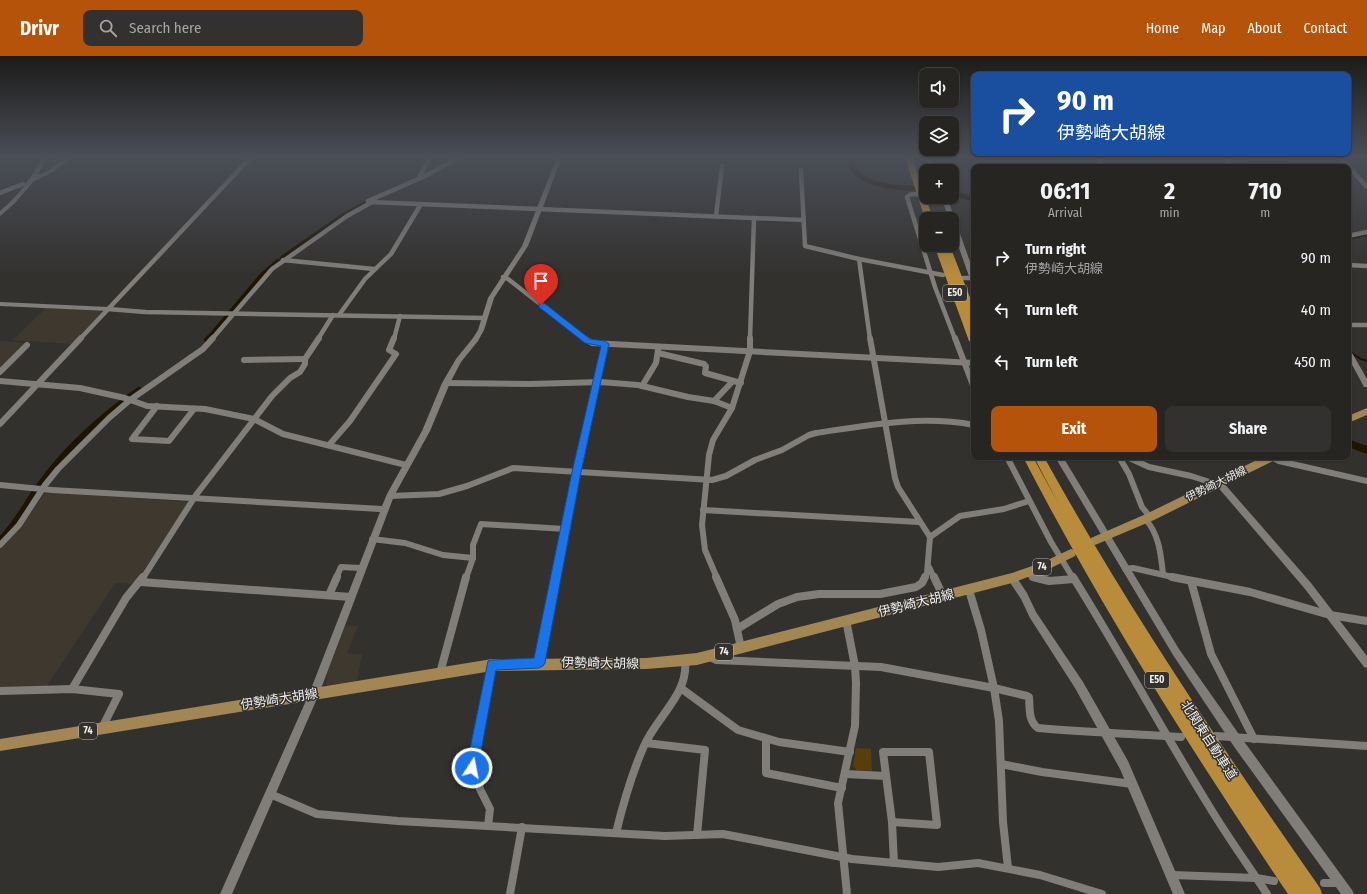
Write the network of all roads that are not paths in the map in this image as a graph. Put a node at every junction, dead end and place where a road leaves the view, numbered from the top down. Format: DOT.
graph roads {
  1 [pos="12,196"];
  2 [pos="18,196"];
  3 [pos="214,196"];
  4 [pos="380,196"];
  5 [pos="545,196"];
  6 [pos="718,196"];
  7 [pos="802,196"];
  8 [pos="908,196"];
  9 [pos="371,202"];
  10 [pos="421,204"];
  11 [pos="0,209"];
  12 [pos="540,209"];
  13 [pos="0,214"];
  14 [pos="716,216"];
  15 [pos="754,218"];
  16 [pos="803,220"];
  17 [pos="1367,232"];
  18 [pos="1351,235"];
  19 [pos="959,240"];
  20 [pos="941,252"];
  21 [pos="949,252"];
  22 [pos="859,259"];
  23 [pos="282,260"];
  24 [pos="1351,265"];
  25 [pos="1367,266"];
  26 [pos="374,269"];
  27 [pos="931,272"];
  28 [pos="943,274"];
  29 [pos="971,274"];
  30 [pos="503,277"];
  31 [pos="963,278"];
  32 [pos="971,280"];
  33 [pos="0,304"];
  34 [pos="108,309"];
  35 [pos="971,312"];
  36 [pos="235,313"];
  37 [pos="336,315"];
  38 [pos="400,316"];
  39 [pos="484,318"];
  40 [pos="1351,322"];
  41 [pos="1367,322"];
  42 [pos="1351,325"];
  43 [pos="1367,325"];
  44 [pos="971,333"];
  45 [pos="605,344"];
  46 [pos="27,345"];
  47 [pos="659,346"];
  48 [pos="750,351"];
  49 [pos="658,353"];
  50 [pos="1351,356"];
  51 [pos="873,358"];
  52 [pos="304,359"];
  53 [pos="244,360"];
  54 [pos="964,362"];
  55 [pos="971,363"];
  56 [pos="0,372"];
  57 [pos="971,380"];
  58 [pos="0,381"];
  59 [pos="733,381"];
  60 [pos="597,382"];
  61 [pos="38,383"];
  62 [pos="446,383"];
  63 [pos="741,383"];
  64 [pos="1367,385"];
  65 [pos="642,386"];
  66 [pos="130,400"];
  67 [pos="714,401"];
  68 [pos="157,406"];
  69 [pos="194,408"];
  70 [pos="732,408"];
  71 [pos="1367,411"];
  72 [pos="254,419"];
  73 [pos="1351,419"];
  74 [pos="0,424"];
  75 [pos="884,424"];
  76 [pos="971,424"];
  77 [pos="329,445"];
  78 [pos="1008,460"];
  79 [pos="1030,460"];
  80 [pos="1041,460"];
  81 [pos="1061,460"];
  82 [pos="1121,460"];
  83 [pos="1134,460"];
  84 [pos="1266,460"];
  85 [pos="1277,460"];
  86 [pos="406,465"];
  87 [pos="577,472"];
  88 [pos="706,480"];
  89 [pos="1367,481"];
  90 [pos="1218,484"];
  91 [pos="0,485"];
  92 [pos="39,488"];
  93 [pos="390,496"];
  94 [pos="194,498"];
  95 [pos="1029,501"];
  96 [pos="384,510"];
  97 [pos="703,510"];
  98 [pos="1147,518"];
  99 [pos="920,522"];
  100 [pos="565,529"];
  101 [pos="1106,536"];
  102 [pos="930,537"];
  103 [pos="372,539"];
  104 [pos="1095,541"];
  105 [pos="0,545"];
  106 [pos="1071,553"];
  107 [pos="473,558"];
  108 [pos="1060,558"];
  109 [pos="928,565"];
  110 [pos="362,568"];
  111 [pos="1125,569"];
  112 [pos="1027,573"];
  113 [pos="1163,574"];
  114 [pos="1012,578"];
  115 [pos="1074,579"];
  116 [pos="1192,581"];
  117 [pos="140,582"];
  118 [pos="969,590"];
  119 [pos="329,595"];
  120 [pos="943,596"];
  121 [pos="351,597"];
  122 [pos="1330,616"];
  123 [pos="846,620"];
  124 [pos="1367,621"];
  125 [pos="737,629"];
  126 [pos="741,648"];
  127 [pos="708,656"];
  128 [pos="685,660"];
  129 [pos="539,663"];
  130 [pos="1367,664"];
  131 [pos="492,665"];
  132 [pos="855,666"];
  133 [pos="440,673"];
  134 [pos="994,688"];
  135 [pos="72,689"];
  136 [pos="682,689"];
  137 [pos="0,691"];
  138 [pos="314,694"];
  139 [pos="102,728"];
  140 [pos="1106,732"];
  141 [pos="1170,736"];
  142 [pos="1216,736"];
  143 [pos="1181,737"];
  144 [pos="1234,737"];
  145 [pos="766,739"];
  146 [pos="1254,739"];
  147 [pos="646,743"];
  148 [pos="0,746"];
  149 [pos="1367,746"];
  150 [pos="850,752"];
  151 [pos="1001,764"];
  152 [pos="846,774"];
  153 [pos="886,776"];
  154 [pos="1132,784"];
  155 [pos="842,788"];
  156 [pos="270,794"];
  157 [pos="892,822"];
  158 [pos="488,826"];
  159 [pos="522,828"];
  160 [pos="616,833"];
  161 [pos="697,835"];
  162 [pos="844,857"];
  163 [pos="894,863"];
  164 [pos="1008,868"];
  165 [pos="1172,875"];
  166 [pos="1256,878"];
  167 [pos="1274,881"];
  168 [pos="1340,883"];
  169 [pos="1319,890"];
  170 [pos="226,894"];
  171 [pos="510,894"];
  172 [pos="847,894"];
  173 [pos="1102,894"];
  174 [pos="1179,894"];
  175 [pos="1267,894"];
  176 [pos="1298,894"];
  177 [pos="1348,894"];
  1 -- 11 [label="street"];
  2 -- 13 [label="street"];
  3 -- 34 [label="street"];
  4 -- 9 [label="street"];
  5 -- 12 [label="street"];
  6 -- 14 [label="street"];
  7 -- 16 [label="street"];
  8 -- 27 [label="street"];
  9 -- 10 [label="street"];
  9 -- 23 [label="street"];
  10 -- 12 [label="street"];
  10 -- 26 [label="street"];
  12 -- 14 [label="street"];
  12 -- 30 [label="street"];
  14 -- 15 [label="street"];
  15 -- 16 [label="street"];
  15 -- 48 [label="street"];
  16 -- 22 [label="street"];
  17 -- 18 [label="street"];
  19 -- 29 [label="street"];
  20 -- 44 [label="highway, E50"];
  21 -- 35 [label="highway, E50"];
  22 -- 27 [label="street"];
  22 -- 51 [label="street"];
  23 -- 26 [label="street"];
  23 -- 36 [label="street"];
  24 -- 25 [label="street"];
  26 -- 37 [label="street"];
  27 -- 28 [label="street"];
  27 -- 54 [label="street"];
  30 -- 39 [label="street"];
  30 -- 45 [label="street"];
  31 -- 32 [label="street"];
  33 -- 34 [label="street"];
  34 -- 36 [label="street"];
  34 -- 61 [label="street"];
  36 -- 37 [label="street"];
  36 -- 66 [label="street"];
  37 -- 38 [label="street"];
  37 -- 52 [label="street"];
  38 -- 39 [label="street"];
  38 -- 77 [label="street"];
  39 -- 62 [label="street"];
  40 -- 41 [label="street"];
  42 -- 43 [label="street"];
  45 -- 47 [label="street"];
  45 -- 60 [label="street"];
  46 -- 56 [label="street"];
  47 -- 48 [label="street"];
  47 -- 49 [label="street"];
  48 -- 51 [label="street"];
  48 -- 63 [label="street"];
  49 -- 59 [label="street"];
  49 -- 65 [label="street"];
  50 -- 64 [label="street"];
  51 -- 54 [label="street"];
  51 -- 75 [label="street"];
  52 -- 53 [label="street"];
  52 -- 72 [label="street"];
  54 -- 55 [label="street"];
  54 -- 57 [label="street"];
  58 -- 61 [label="street"];
  59 -- 63 [label="street"];
  59 -- 67 [label="street"];
  60 -- 62 [label="street"];
  60 -- 65 [label="street"];
  60 -- 87 [label="street"];
  61 -- 66 [label="street"];
  61 -- 74 [label="street"];
  62 -- 86 [label="street"];
  63 -- 70 [label="street"];
  65 -- 67 [label="street"];
  66 -- 68 [label="street"];
  66 -- 92 [label="street"];
  67 -- 70 [label="street"];
  68 -- 69 [label="street"];
  68 -- 69 [label="street"];
  69 -- 72 [label="street"];
  70 -- 88 [label="street"];
  71 -- 73 [label="main road"];
  72 -- 77 [label="street"];
  72 -- 94 [label="street"];
  75 -- 76 [label="street"];
  75 -- 88 [label="street"];
  75 -- 99 [label="street"];
  77 -- 86 [label="street"];
  78 -- 95 [label="street"];
  79 -- 176 [label="highway, 北関東自動車道 / E50"];
  80 -- 169 [label="highway, 北関東自動車道 / E50"];
  81 -- 101 [label="street"];
  82 -- 98 [label="street"];
  83 -- 90 [label="street"];
  84 -- 90 [label="main road, 伊勢崎大胡線"];
  85 -- 89 [label="street"];
  86 -- 93 [label="street"];
  87 -- 88 [label="street"];
  87 -- 93 [label="street"];
  87 -- 100 [label="street"];
  88 -- 97 [label="street"];
  90 -- 98 [label="main road, 伊勢崎大胡線"];
  90 -- 122 [label="street"];
  91 -- 92 [label="street"];
  92 -- 94 [label="street"];
  92 -- 105 [label="street"];
  93 -- 96 [label="street"];
  94 -- 96 [label="street"];
  94 -- 117 [label="street"];
  95 -- 102 [label="street"];
  95 -- 108 [label="street"];
  96 -- 103 [label="street"];
  97 -- 99 [label="street"];
  97 -- 125 [label="street"];
  98 -- 101 [label="main road, 伊勢崎大胡線"];
  98 -- 113 [label="street"];
  99 -- 102 [label="street"];
  100 -- 107 [label="street"];
  100 -- 129 [label="street"];
  101 -- 104 [label="main road, 伊勢崎大胡線"];
  101 -- 111 [label="street"];
  102 -- 109 [label="street"];
  103 -- 107 [label="street"];
  103 -- 110 [label="street"];
  106 -- 108 [label="main road, 伊勢崎大胡線 / 74"];
  107 -- 133 [label="street"];
  108 -- 112 [label="main road, 伊勢崎大胡線 / 74"];
  108 -- 115 [label="street"];
  109 -- 120 [label="street"];
  109 -- 125 [label="street"];
  110 -- 119 [label="street"];
  110 -- 121 [label="street"];
  111 -- 113 [label="street"];
  111 -- 144 [label="street"];
  112 -- 114 [label="main road, 伊勢崎大胡線 / 74"];
  112 -- 115 [label="street"];
  113 -- 116 [label="street"];
  114 -- 118 [label="main road, 伊勢崎大胡線 / 74"];
  114 -- 140 [label="street"];
  115 -- 141 [label="street"];
  116 -- 122 [label="street"];
  116 -- 146 [label="street"];
  117 -- 119 [label="street"];
  117 -- 135 [label="street"];
  118 -- 120 [label="main road, 伊勢崎大胡線 / 74"];
  118 -- 134 [label="street"];
  119 -- 121 [label="street"];
  120 -- 123 [label="main road, 伊勢崎大胡線 / 74"];
  121 -- 138 [label="street"];
  122 -- 124 [label="street"];
  122 -- 130 [label="street"];
  123 -- 126 [label="main road, 伊勢崎大胡線 / 74"];
  123 -- 132 [label="street"];
  125 -- 126 [label="street"];
  126 -- 127 [label="main road, 伊勢崎大胡線 / 74"];
  127 -- 128 [label="main road, 伊勢崎大胡線 / 74"];
  127 -- 132 [label="street"];
  128 -- 129 [label="main road, 伊勢崎大胡線 / 74"];
  128 -- 136 [label="street"];
  129 -- 131 [label="main road, 伊勢崎大胡線 / 74"];
  131 -- 133 [label="main road, 伊勢崎大胡線 / 74"];
  131 -- 158 [label="street"];
  132 -- 134 [label="street"];
  132 -- 150 [label="street"];
  133 -- 138 [label="main road, 伊勢崎大胡線 / 74"];
  134 -- 140 [label="street"];
  134 -- 151 [label="street"];
  135 -- 137 [label="street"];
  135 -- 139 [label="street"];
  136 -- 145 [label="street"];
  136 -- 147 [label="street"];
  138 -- 139 [label="main road, 伊勢崎大胡線 / 74"];
  138 -- 156 [label="street"];
  139 -- 148 [label="main road, 伊勢崎大胡線 / 74"];
  140 -- 141 [label="street"];
  140 -- 154 [label="street"];
  141 -- 143 [label="street"];
  141 -- 166 [label="street"];
  142 -- 144 [label="street"];
  144 -- 146 [label="street"];
  144 -- 168 [label="street"];
  145 -- 150 [label="street"];
  145 -- 155 [label="street"];
  146 -- 149 [label="street"];
  147 -- 160 [label="street"];
  147 -- 161 [label="street"];
  150 -- 152 [label="street"];
  151 -- 154 [label="street"];
  151 -- 164 [label="street"];
  152 -- 153 [label="street"];
  152 -- 155 [label="street"];
  153 -- 157 [label="street"];
  153 -- 157 [label="street"];
  154 -- 165 [label="street"];
  155 -- 162 [label="street"];
  156 -- 158 [label="street"];
  156 -- 170 [label="street"];
  157 -- 163 [label="street"];
  158 -- 159 [label="street"];
  159 -- 160 [label="street"];
  159 -- 171 [label="street"];
  160 -- 161 [label="street"];
  161 -- 162 [label="street"];
  162 -- 163 [label="street"];
  162 -- 172 [label="street"];
  163 -- 164 [label="street"];
  164 -- 173 [label="street"];
  165 -- 166 [label="street"];
  165 -- 174 [label="street"];
  166 -- 167 [label="street"];
  166 -- 175 [label="street"];
  168 -- 169 [label="street"];
  168 -- 177 [label="street"];
}
